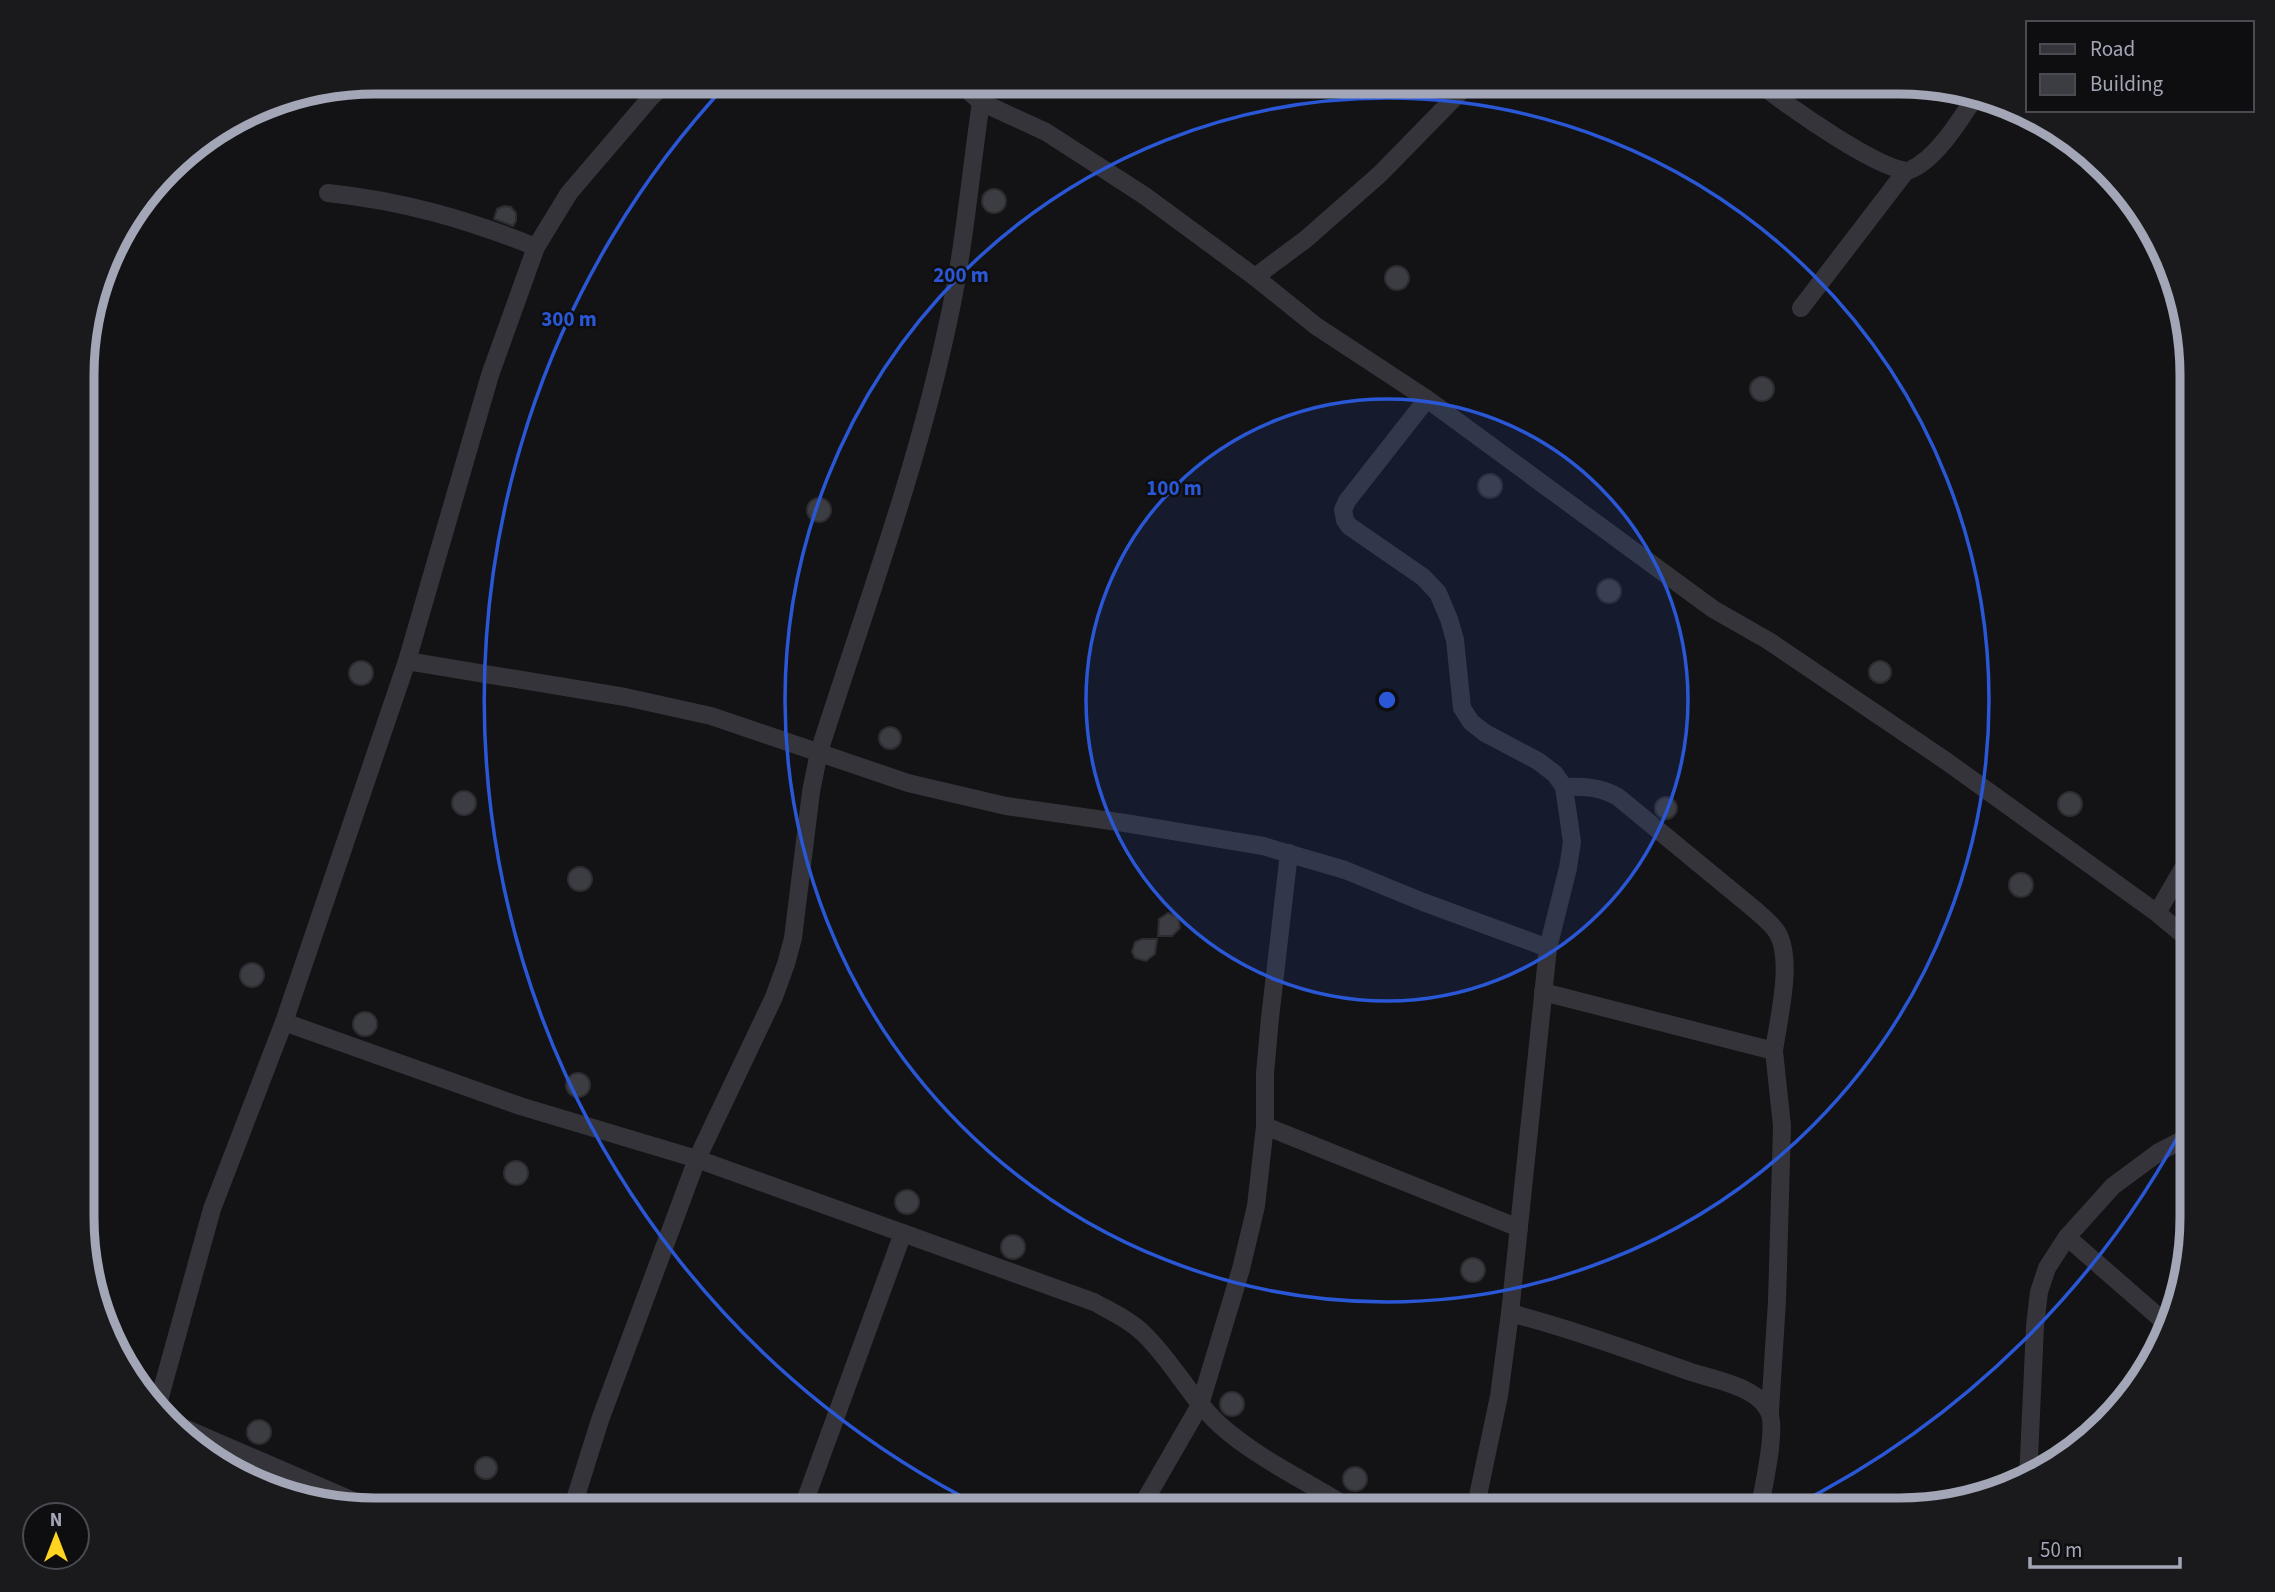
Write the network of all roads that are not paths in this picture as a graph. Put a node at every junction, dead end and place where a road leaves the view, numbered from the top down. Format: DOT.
graph roads {
  1 [pos="644,94"];
  2 [pos="972,94"];
  3 [pos="1458,94"];
  4 [pos="1774,94"];
  5 [pos="981,102"];
  6 [pos="1971,103"];
  7 [pos="1906,171"];
  8 [pos="328,193"];
  9 [pos="536,247"];
  10 [pos="1255,277"];
  11 [pos="1801,308"];
  12 [pos="1427,399"];
  13 [pos="407,661"];
  14 [pos="819,752"];
  15 [pos="1564,788"];
  16 [pos="1289,853"];
  17 [pos="2180,874"];
  18 [pos="2157,913"];
  19 [pos="2180,932"];
  20 [pos="1548,948"];
  21 [pos="1543,992"];
  22 [pos="284,1022"];
  23 [pos="1774,1051"];
  24 [pos="1265,1126"];
  25 [pos="2180,1141"];
  26 [pos="698,1159"];
  27 [pos="1519,1228"];
  28 [pos="903,1233"];
  29 [pos="2067,1237"];
  30 [pos="1510,1313"];
  31 [pos="2161,1319"];
  32 [pos="160,1397"];
  33 [pos="1200,1405"];
  34 [pos="1770,1411"];
  35 [pos="197,1434"];
  36 [pos="2029,1466"];
  37 [pos="340,1495"];
  38 [pos="575,1498"];
  39 [pos="806,1498"];
  40 [pos="1146,1498"];
  41 [pos="1333,1498"];
  42 [pos="1478,1498"];
  43 [pos="1761,1498"];
  1 -- 9 [label="street"];
  2 -- 5 [label="street"];
  3 -- 10 [label="street"];
  4 -- 7 [label="street"];
  5 -- 10 [label="street"];
  5 -- 14 [label="street"];
  6 -- 7 [label="street"];
  7 -- 11 [label="street"];
  8 -- 9 [label="street"];
  9 -- 13 [label="street"];
  10 -- 12 [label="street"];
  12 -- 15 [label="street"];
  12 -- 18 [label="street"];
  13 -- 14 [label="street"];
  13 -- 22 [label="street"];
  14 -- 16 [label="street"];
  14 -- 26 [label="street"];
  15 -- 20 [label="street"];
  15 -- 23 [label="street"];
  16 -- 20 [label="street"];
  16 -- 24 [label="street"];
  17 -- 18 [label="street"];
  18 -- 19 [label="street"];
  20 -- 21 [label="street"];
  21 -- 23 [label="street"];
  21 -- 27 [label="street"];
  22 -- 26 [label="street"];
  22 -- 32 [label="street"];
  23 -- 34 [label="street"];
  24 -- 27 [label="street"];
  24 -- 33 [label="street"];
  25 -- 29 [label="street"];
  26 -- 28 [label="street"];
  26 -- 38 [label="street"];
  27 -- 30 [label="street"];
  28 -- 33 [label="street"];
  28 -- 39 [label="street"];
  29 -- 31 [label="street"];
  29 -- 36 [label="street"];
  30 -- 34 [label="street"];
  30 -- 42 [label="street"];
  33 -- 40 [label="street"];
  33 -- 41 [label="street"];
  34 -- 43 [label="street"];
  35 -- 37 [label="street"];
}
